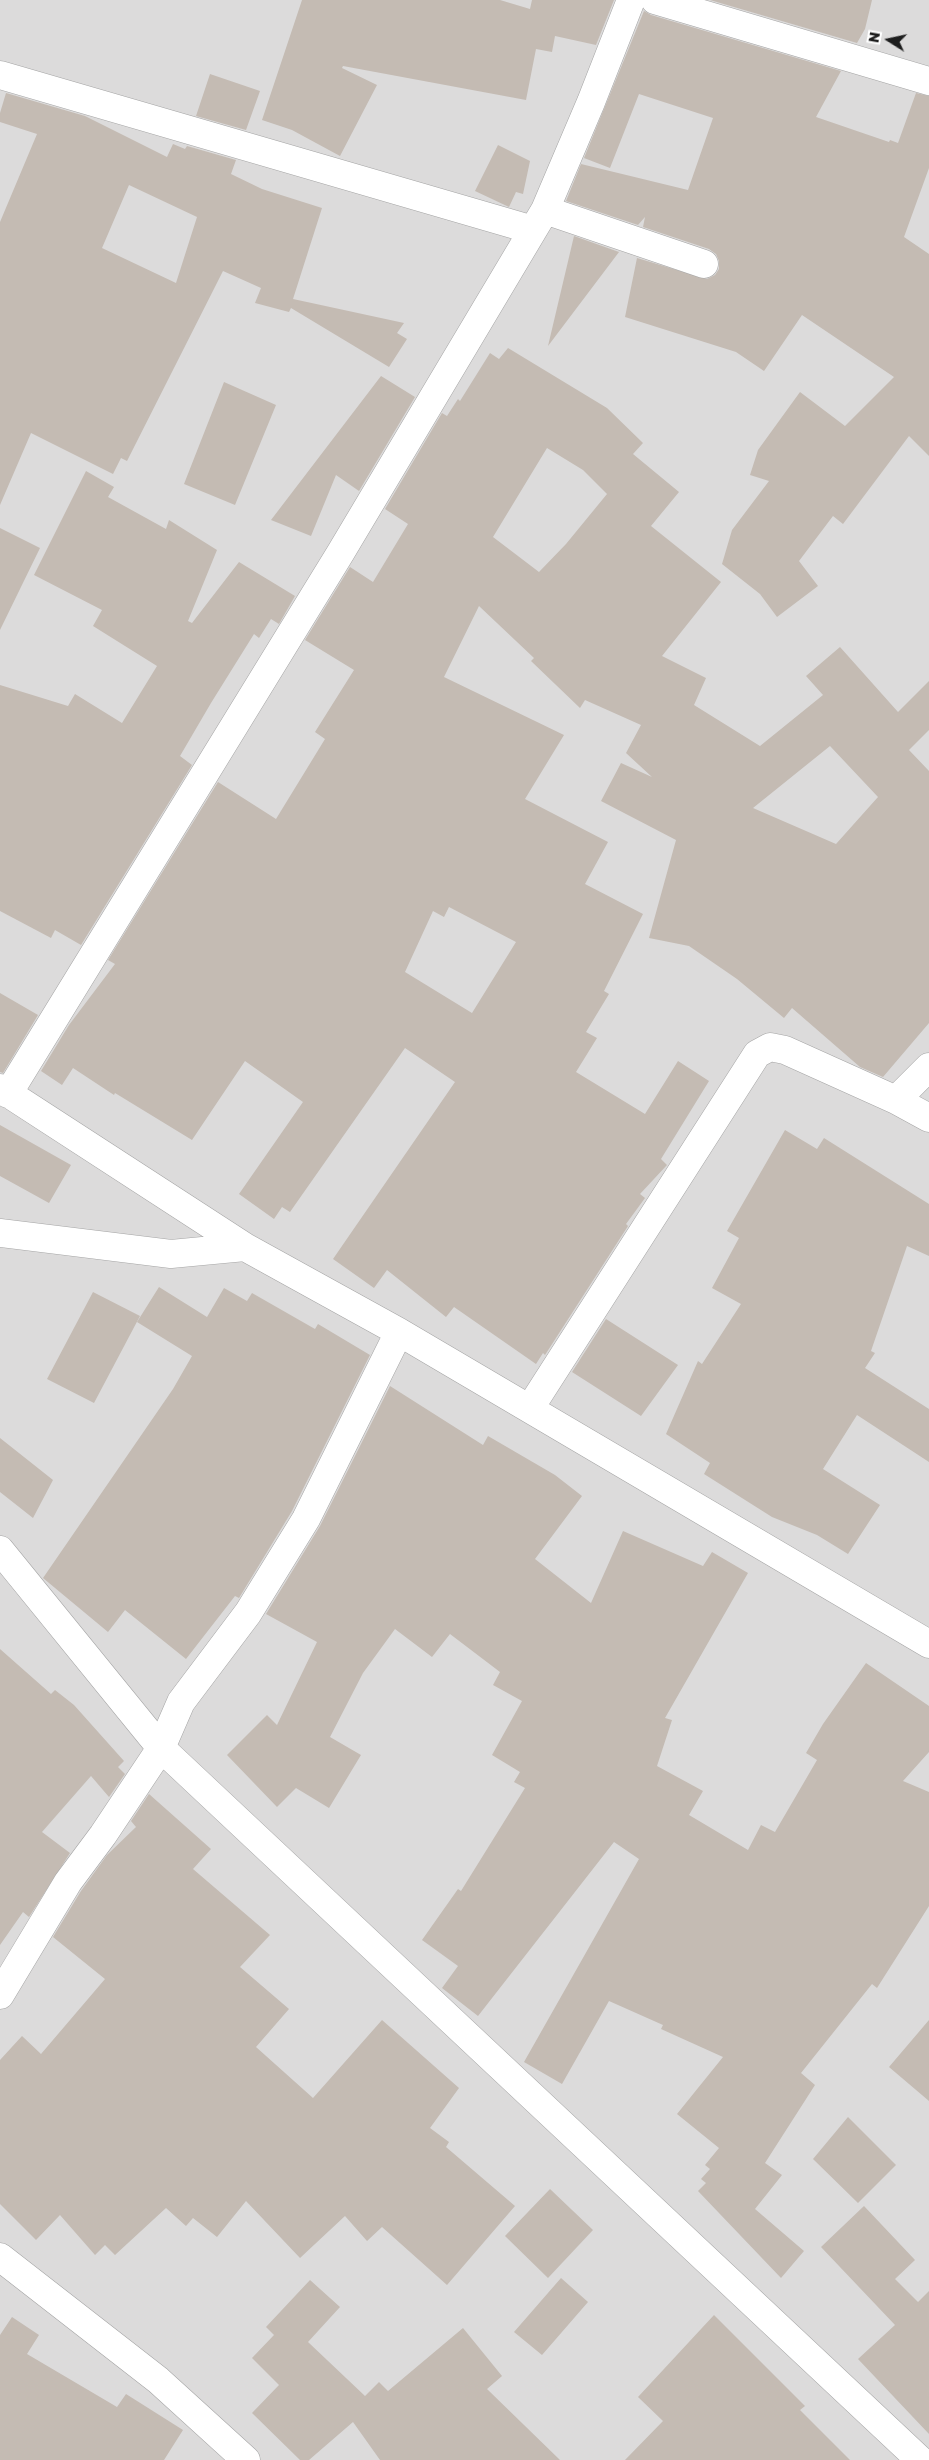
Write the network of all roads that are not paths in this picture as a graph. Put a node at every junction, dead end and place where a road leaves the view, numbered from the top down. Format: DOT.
graph roads {
  1 [pos="631,0"];
  2 [pos="655,0"];
  3 [pos="0,75"];
  4 [pos="929,81"];
  5 [pos="539,220"];
  6 [pos="704,264"];
  7 [pos="929,1067"];
  8 [pos="4,1091"];
  9 [pos="896,1100"];
  10 [pos="929,1118"];
  11 [pos="0,1233"];
  12 [pos="245,1247"];
  13 [pos="399,1332"];
  14 [pos="530,1408"];
  15 [pos="0,1550"];
  16 [pos="929,1644"];
  17 [pos="161,1748"];
  18 [pos="0,1995"];
  19 [pos="0,2256"];
  20 [pos="246,2460"];
  21 [pos="920,2460"];
  1 -- 5 [label="street"];
  2 -- 4 [label="street"];
  3 -- 5 [label="street"];
  5 -- 6 [label="street"];
  5 -- 8 [label="street"];
  7 -- 9 [label="street"];
  8 -- 12 [label="street"];
  9 -- 10 [label="street"];
  9 -- 14 [label="street"];
  11 -- 12 [label="street"];
  12 -- 13 [label="street"];
  13 -- 14 [label="street"];
  13 -- 17 [label="street"];
  14 -- 16 [label="street"];
  15 -- 17 [label="street"];
  17 -- 18 [label="street"];
  17 -- 21 [label="street"];
  19 -- 20 [label="street"];
}
